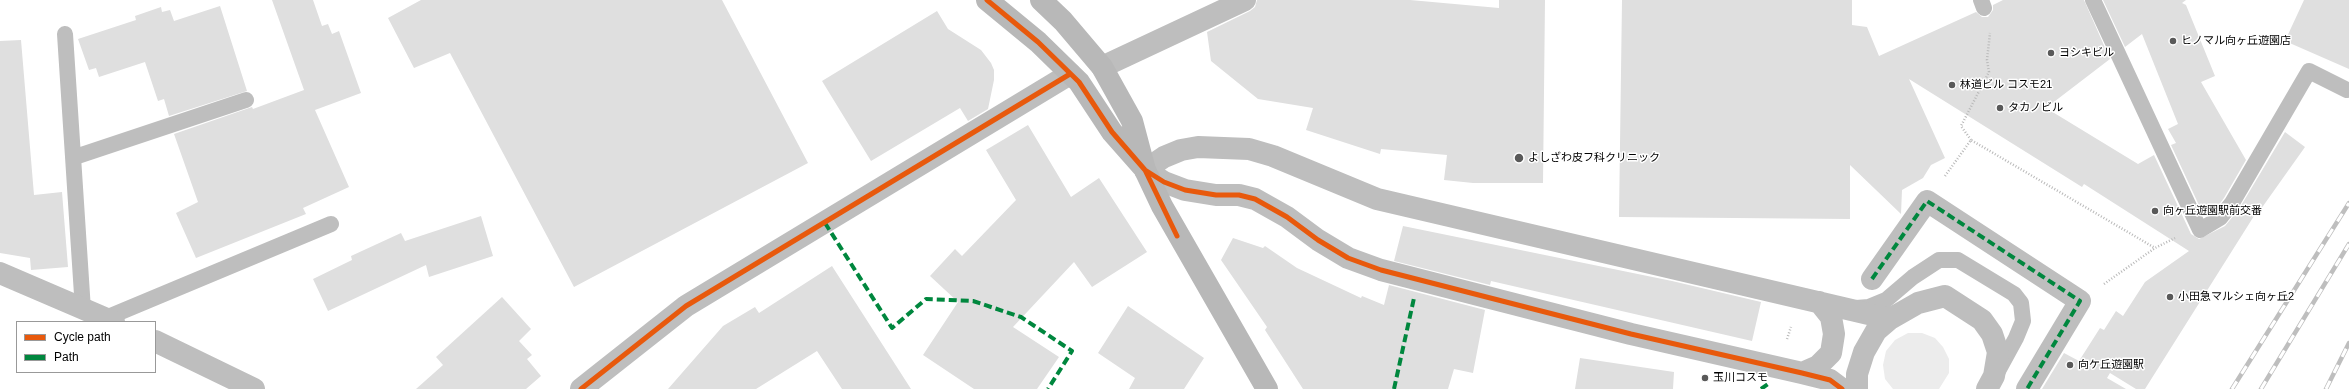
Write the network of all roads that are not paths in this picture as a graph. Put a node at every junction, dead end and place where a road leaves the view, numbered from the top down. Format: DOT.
graph roads {
  1 [pos="987,0"];
  2 [pos="1041,0"];
  3 [pos="1245,0"];
  4 [pos="2093,0"];
  5 [pos="65,34"];
  6 [pos="1102,67"];
  7 [pos="1070,74"];
  8 [pos="2347,90"];
  9 [pos="246,100"];
  10 [pos="75,158"];
  11 [pos="1145,170"];
  12 [pos="331,224"];
  13 [pos="0,274"];
  14 [pos="1872,279"];
  15 [pos="1819,302"];
  16 [pos="1846,309"];
  17 [pos="83,310"];
  18 [pos="1890,319"];
  19 [pos="110,320"];
  20 [pos="156,342"];
  21 [pos="1802,372"];
  22 [pos="1991,383"];
  23 [pos="254,389"];
  24 [pos="581,389"];
  25 [pos="1267,389"];
  26 [pos="1842,389"];
  27 [pos="1857,389"];
  28 [pos="2026,389"];
  1 -- 7 [label="street"];
  2 -- 6 [label="street"];
  3 -- 6 [label="street"];
  4 -- 8 [label="lane"];
  5 -- 10 [label="lane"];
  6 -- 11 [label="street"];
  7 -- 11 [label="street"];
  7 -- 24 [label="street"];
  9 -- 10 [label="lane"];
  10 -- 17 [label="lane"];
  11 -- 15 [label="street"];
  11 -- 21 [label="street"];
  11 -- 25 [label="street"];
  12 -- 19 [label="lane"];
  13 -- 17 [label="street"];
  14 -- 28 [label="street"];
  15 -- 16 [label="street"];
  15 -- 21 [label="street"];
  16 -- 18 [label="street"];
  16 -- 22 [label="lane"];
  17 -- 19 [label="street"];
  18 -- 22 [label="street"];
  18 -- 27 [label="street"];
  20 -- 23 [label="street"];
  21 -- 26 [label="street"];
}
